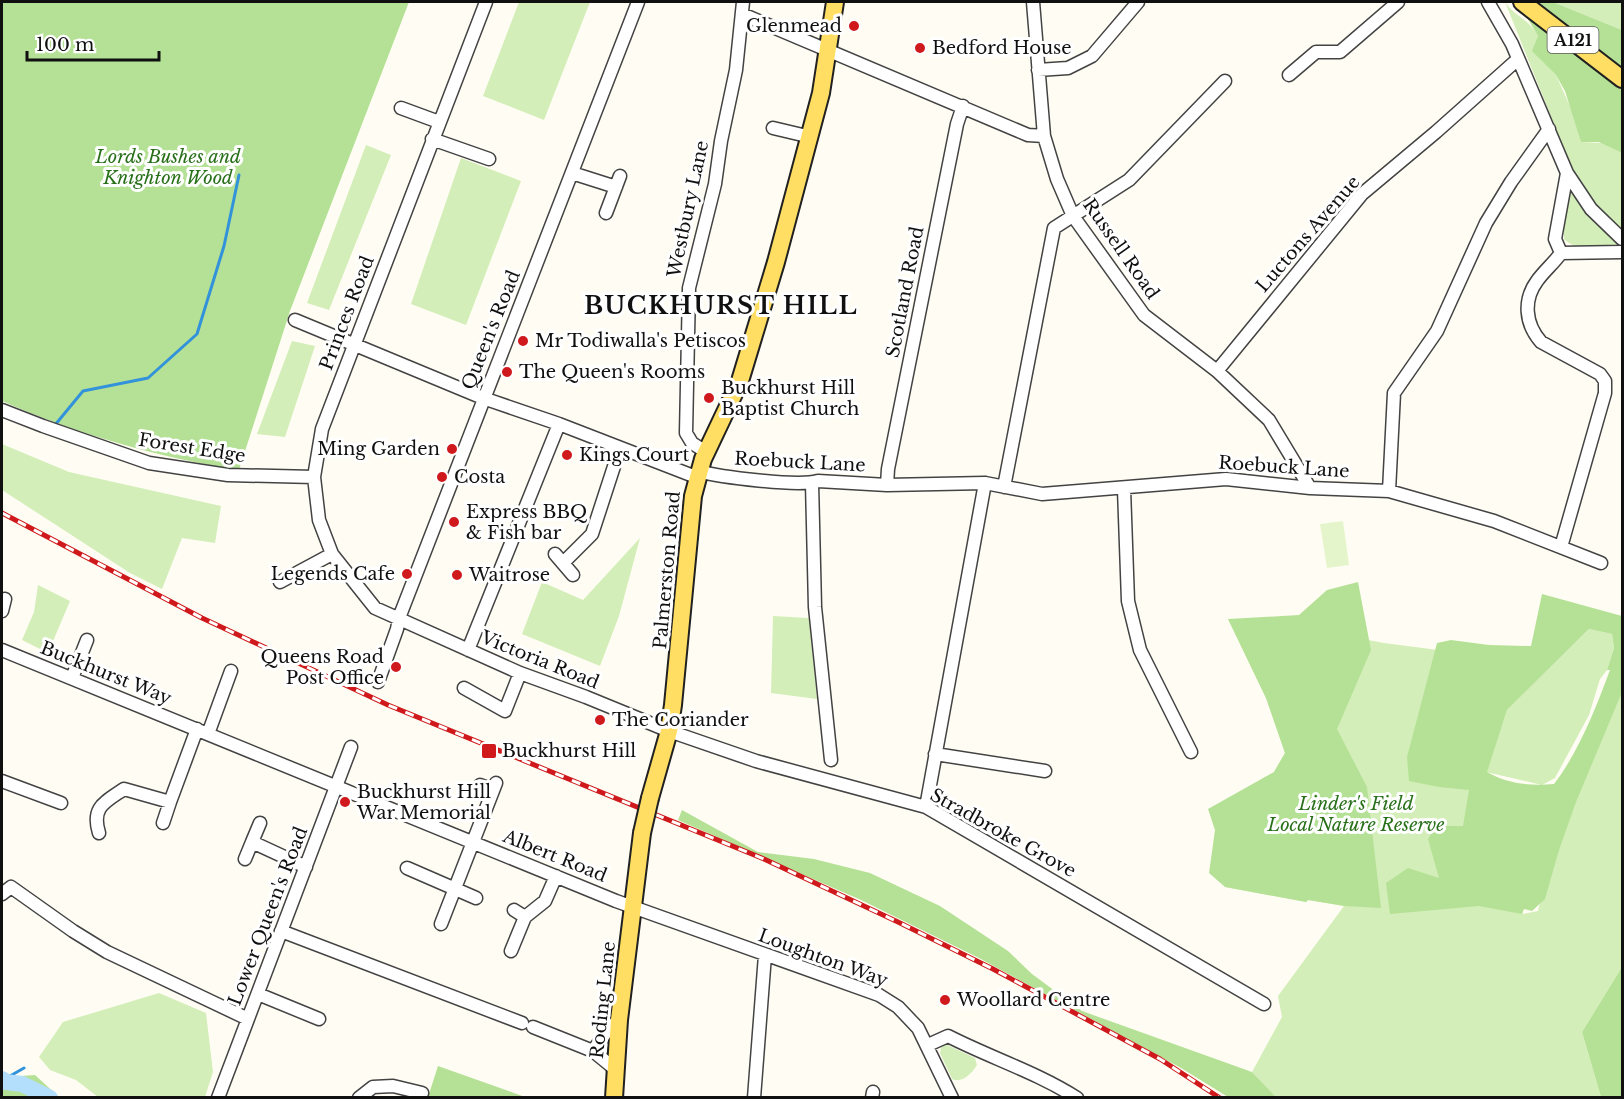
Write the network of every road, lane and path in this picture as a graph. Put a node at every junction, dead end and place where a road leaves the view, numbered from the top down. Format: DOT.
graph roads {
  1 [pos="486,2"];
  2 [pos="638,2"];
  3 [pos="835,2"];
  4 [pos="1033,2"];
  5 [pos="1138,2"];
  6 [pos="1398,2"];
  7 [pos="1522,2"];
  8 [pos="1494,5"];
  9 [pos="742,8"];
  10 [pos="828,50"];
  11 [pos="1518,59"];
  12 [pos="1038,70"];
  13 [pos="1289,75"];
  14 [pos="1623,79"];
  15 [pos="1225,81"];
  16 [pos="963,106"];
  17 [pos="401,108"];
  18 [pos="439,122"];
  19 [pos="773,128"];
  20 [pos="1549,129"];
  21 [pos="1044,136"];
  22 [pos="811,137"];
  23 [pos="432,139"];
  24 [pos="1559,153"];
  25 [pos="1530,156"];
  26 [pos="489,159"];
  27 [pos="572,173"];
  28 [pos="1567,173"];
  29 [pos="606,213"];
  30 [pos="1073,216"];
  31 [pos="1623,239"];
  32 [pos="1623,252"];
  33 [pos="1561,253"];
  34 [pos="294,320"];
  35 [pos="355,343"];
  36 [pos="1217,371"];
  37 [pos="483,398"];
  38 [pos="2,410"];
  39 [pos="559,424"];
  40 [pos="620,448"];
  41 [pos="706,452"];
  42 [pos="697,474"];
  43 [pos="314,477"];
  44 [pos="812,483"];
  45 [pos="985,483"];
  46 [pos="887,485"];
  47 [pos="1004,487"];
  48 [pos="1310,488"];
  49 [pos="1124,489"];
  50 [pos="1389,491"];
  51 [pos="1562,547"];
  52 [pos="332,554"];
  53 [pos="1601,563"];
  54 [pos="573,575"];
  55 [pos="280,582"];
  56 [pos="399,618"];
  57 [pos="87,640"];
  58 [pos="2,650"];
  59 [pos="468,650"];
  60 [pos="231,671"];
  61 [pos="520,673"];
  62 [pos="72,678"];
  63 [pos="379,678"];
  64 [pos="464,688"];
  65 [pos="202,731"];
  66 [pos="669,731"];
  67 [pos="351,747"];
  68 [pos="1191,752"];
  69 [pos="935,754"];
  70 [pos="831,760"];
  71 [pos="1046,771"];
  72 [pos="2,781"];
  73 [pos="480,784"];
  74 [pos="336,786"];
  75 [pos="170,802"];
  76 [pos="61,803"];
  77 [pos="926,807"];
  78 [pos="163,823"];
  79 [pos="260,823"];
  80 [pos="99,833"];
  81 [pos="252,842"];
  82 [pos="473,842"];
  83 [pos="245,859"];
  84 [pos="306,867"];
  85 [pos="407,868"];
  86 [pos="556,876"];
  87 [pos="454,887"];
  88 [pos="6,891"];
  89 [pos="476,898"];
  90 [pos="634,907"];
  91 [pos="441,924"];
  92 [pos="281,931"];
  93 [pos="511,951"];
  94 [pos="765,955"];
  95 [pos="258,994"];
  96 [pos="1264,1004"];
  97 [pos="248,1019"];
  98 [pos="319,1019"];
  99 [pos="619,1020"];
  100 [pos="928,1045"];
  101 [pos="593,1051"];
  102 [pos="615,1070"];
  103 [pos="397,1093"];
  104 [pos="422,1094"];
  105 [pos="219,1098"];
  106 [pos="359,1098"];
  107 [pos="614,1098"];
  108 [pos="754,1098"];
  109 [pos="952,1098"];
  110 [pos="1077,1098"];
  1 -- 18 [label="street, Princes Road"];
  2 -- 27 [label="street, Queen's Road"];
  3 -- 10 [label="main road, Palmerston Road"];
  4 -- 12 [label="street, Russell Road"];
  5 -- 12 [label="street"];
  6 -- 13 [label="street"];
  7 -- 14 [label="main road, A121"];
  8 -- 11 [label="street"];
  9 -- 10 [label="street"];
  9 -- 41 [label="street, Westbury Lane"];
  10 -- 16 [label="street"];
  10 -- 22 [label="main road, Palmerston Road"];
  11 -- 20 [label="street"];
  11 -- 36 [label="street, Luctons Avenue"];
  12 -- 21 [label="street, Russell Road"];
  15 -- 30 [label="street"];
  16 -- 21 [label="street"];
  16 -- 46 [label="street, Scotland Road"];
  17 -- 18 [label="street"];
  18 -- 23 [label="street, Princes Road"];
  19 -- 22 [label="street"];
  20 -- 24 [label="street"];
  20 -- 25 [label="street"];
  21 -- 30 [label="street, Russell Road"];
  22 -- 41 [label="main road, Palmerston Road"];
  23 -- 26 [label="street"];
  23 -- 35 [label="street, Princes Road"];
  24 -- 25 [label="street"];
  24 -- 28 [label="street"];
  25 -- 50 [label="street"];
  27 -- 29 [label="street"];
  27 -- 37 [label="street, Queen's Road"];
  28 -- 31 [label="street"];
  28 -- 33 [label="street"];
  30 -- 36 [label="street, Russell Road"];
  30 -- 47 [label="street"];
  32 -- 33 [label="street"];
  33 -- 51 [label="street"];
  34 -- 35 [label="street, Roebuck Lane"];
  35 -- 37 [label="street, Roebuck Lane"];
  35 -- 43 [label="street, Princes Road"];
  36 -- 48 [label="street, Russell Road"];
  37 -- 39 [label="street, Roebuck Lane"];
  37 -- 56 [label="street, Queen's Road"];
  38 -- 43 [label="street, Forest Edge"];
  39 -- 40 [label="street, Roebuck Lane"];
  39 -- 59 [label="street"];
  40 -- 42 [label="street, Roebuck Lane"];
  40 -- 54 [label="street"];
  41 -- 42 [label="main road, Palmerston Road"];
  42 -- 44 [label="street, Roebuck Lane"];
  42 -- 66 [label="main road, Palmerston Road"];
  43 -- 52 [label="street, Princes Road"];
  44 -- 46 [label="street, Roebuck Lane"];
  44 -- 70 [label="street"];
  45 -- 46 [label="street, Roebuck Lane"];
  45 -- 47 [label="street, Roebuck Lane"];
  45 -- 69 [label="street"];
  47 -- 49 [label="street, Roebuck Lane"];
  48 -- 49 [label="street, Roebuck Lane"];
  48 -- 50 [label="street, Roebuck Lane"];
  49 -- 68 [label="street"];
  50 -- 51 [label="street, Roebuck Lane"];
  51 -- 53 [label="street, Roebuck Lane"];
  52 -- 55 [label="street"];
  52 -- 56 [label="street, Princes Road"];
  56 -- 59 [label="street, Victoria Road"];
  56 -- 63 [label="street, Queen's Road"];
  57 -- 62 [label="street"];
  58 -- 62 [label="street, Buckhurst Way"];
  59 -- 61 [label="street, Victoria Road"];
  60 -- 65 [label="street"];
  61 -- 64 [label="street"];
  61 -- 66 [label="street, Victoria Road"];
  62 -- 65 [label="street, Buckhurst Way"];
  65 -- 74 [label="street, Albert Road"];
  65 -- 75 [label="street"];
  66 -- 77 [label="street, Stradbroke Grove"];
  66 -- 90 [label="main road, Palmerston Road, bridge"];
  67 -- 74 [label="street, Lower Queen's Road"];
  69 -- 71 [label="street"];
  69 -- 77 [label="street"];
  72 -- 76 [label="street"];
  73 -- 82 [label="street"];
  74 -- 82 [label="street, Albert Road"];
  74 -- 84 [label="street, Lower Queen's Road"];
  75 -- 78 [label="street"];
  75 -- 80 [label="street"];
  77 -- 96 [label="street, Stradbroke Grove"];
  79 -- 81 [label="street"];
  81 -- 83 [label="street"];
  81 -- 84 [label="street"];
  82 -- 86 [label="street, Albert Road"];
  82 -- 87 [label="street"];
  84 -- 92 [label="street, Lower Queen's Road"];
  85 -- 87 [label="street"];
  86 -- 90 [label="street, Albert Road"];
  86 -- 93 [label="street"];
  87 -- 89 [label="street"];
  87 -- 91 [label="street"];
  88 -- 97 [label="street"];
  90 -- 94 [label="street, Loughton Way"];
  90 -- 99 [label="main road, Roding Lane"];
  92 -- 95 [label="street, Lower Queen's Road"];
  92 -- 101 [label="street"];
  94 -- 100 [label="street, Loughton Way"];
  94 -- 108 [label="street"];
  95 -- 97 [label="street, Lower Queen's Road"];
  95 -- 98 [label="street"];
  97 -- 105 [label="street, Lower Queen's Road"];
  99 -- 101 [label="street"];
  99 -- 102 [label="main road, Roding Lane"];
  100 -- 109 [label="street, Loughton Way"];
  100 -- 110 [label="street"];
  101 -- 102 [label="street"];
  102 -- 107 [label="main road, Roding Lane"];
  103 -- 104 [label="street"];
  103 -- 106 [label="street"];
}
